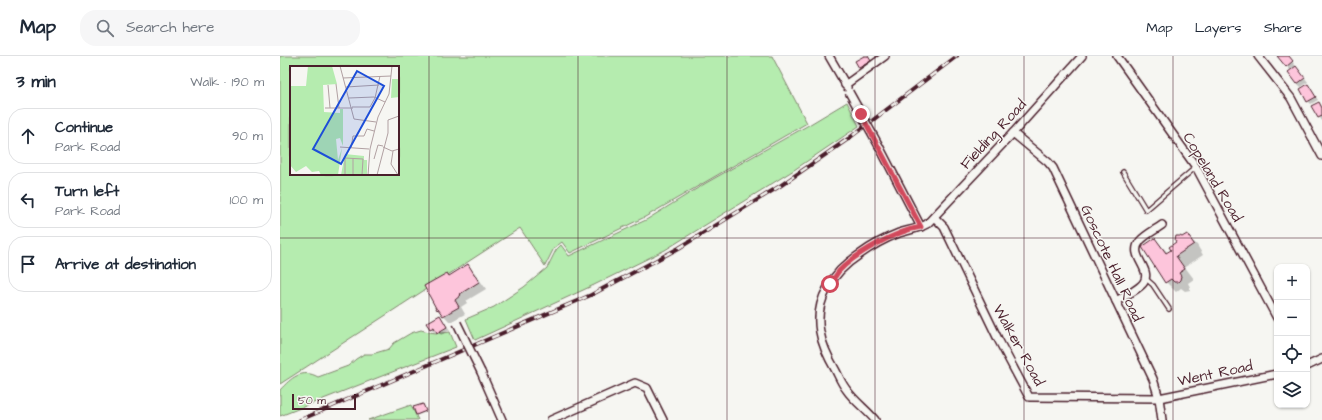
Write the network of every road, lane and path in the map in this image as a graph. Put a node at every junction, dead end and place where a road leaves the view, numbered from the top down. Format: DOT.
graph roads {
  1 [pos="829,56"];
  2 [pos="885,56"];
  3 [pos="1082,56"];
  4 [pos="1117,56"];
  5 [pos="1258,56"];
  6 [pos="845,85"];
  7 [pos="1013,134"];
  8 [pos="1322,156"];
  9 [pos="1196,167"];
  10 [pos="1123,172"];
  11 [pos="934,216"];
  12 [pos="1162,225"];
  13 [pos="921,227"];
  14 [pos="1145,278"];
  15 [pos="1116,301"];
  16 [pos="1169,309"];
  17 [pos="1274,312"];
  18 [pos="456,320"];
  19 [pos="1322,359"];
  20 [pos="1310,365"];
  21 [pos="1274,375"];
  22 [pos="1159,398"];
  23 [pos="502,420"];
  24 [pos="551,420"];
  25 [pos="663,420"];
  26 [pos="875,420"];
  27 [pos="1162,420"];
  1 -- 6 [label="street"];
  2 -- 6 [label="street"];
  3 -- 7 [label="street, Fielding Road"];
  4 -- 9 [label="street, Copeland Road"];
  5 -- 8 [label="street"];
  6 -- 13 [label="street, bridge"];
  7 -- 11 [label="street, Fielding Road"];
  7 -- 15 [label="street, Goscote Hall Road"];
  9 -- 10 [label="lane"];
  9 -- 17 [label="street, Copeland Road"];
  11 -- 13 [label="street, Fielding Road"];
  11 -- 22 [label="street, Walker Road"];
  12 -- 14 [label="street"];
  13 -- 26 [label="street"];
  14 -- 15 [label="street"];
  14 -- 16 [label="lane"];
  15 -- 22 [label="street, Goscote Hall Road"];
  18 -- 23 [label="street, bridge"];
  19 -- 20 [label="street"];
  21 -- 22 [label="street, Went Road"];
  22 -- 27 [label="street, Goscote Hall Road"];
  24 -- 25 [label="street"];
}
